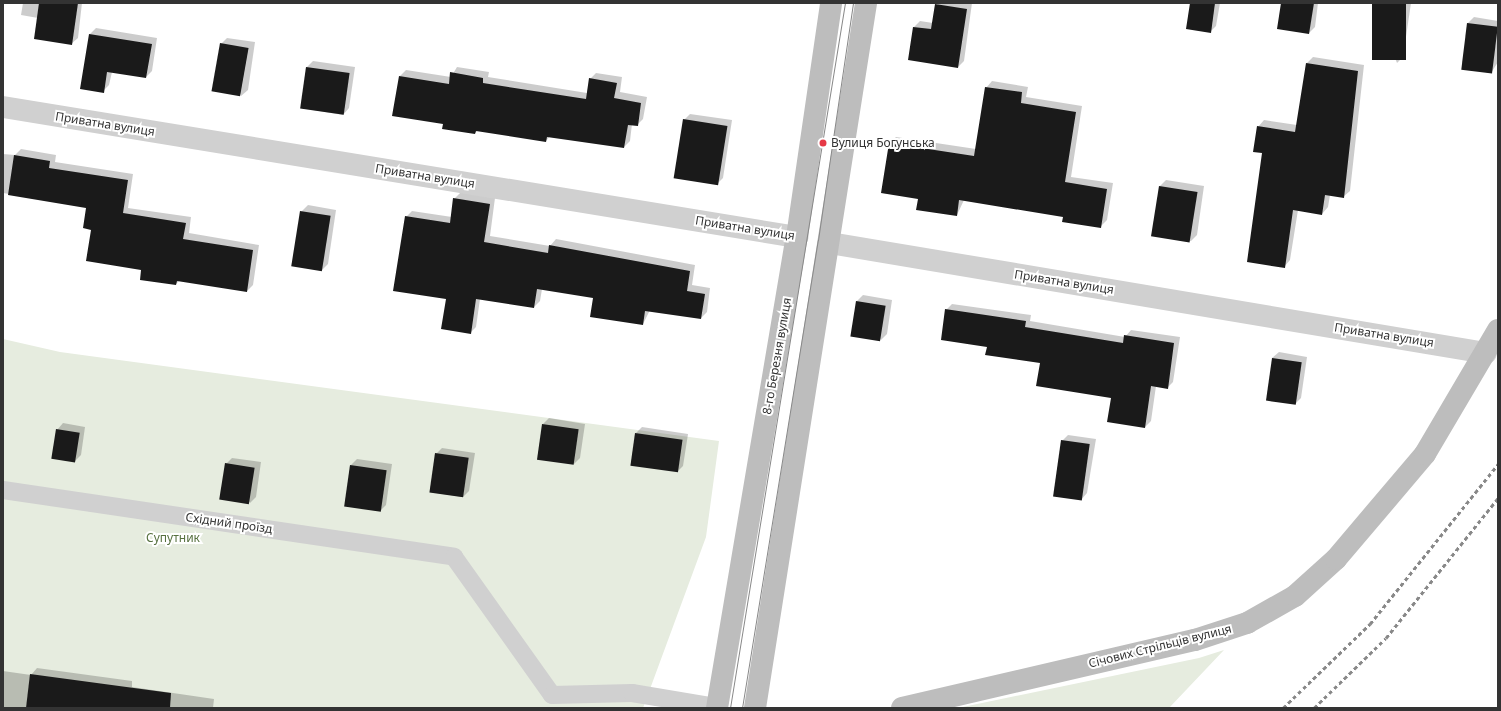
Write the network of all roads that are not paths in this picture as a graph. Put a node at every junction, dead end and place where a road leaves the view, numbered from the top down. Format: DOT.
graph roads {
  1 [pos="831,3"];
  2 [pos="866,3"];
  3 [pos="3,107"];
  4 [pos="797,237"];
  5 [pos="830,242"];
  6 [pos="1498,330"];
  7 [pos="1486,352"];
  8 [pos="3,490"];
  9 [pos="549,701"];
  10 [pos="720,708"];
  11 [pos="755,708"];
  12 [pos="902,708"];
  1 -- 4 [label="main road, 8-го Березня вулиця"];
  2 -- 5 [label="main road"];
  3 -- 4 [label="street, Приватна вулиця"];
  4 -- 5 [label="main road, Приватна вулиця"];
  4 -- 10 [label="main road, 8-го Березня вулиця"];
  5 -- 7 [label="street, Приватна вулиця"];
  5 -- 11 [label="main road"];
  6 -- 7 [label="main road, Січових Стрільців вулиця"];
  7 -- 12 [label="main road, Січових Стрільців вулиця"];
  8 -- 9 [label="lane, Східний проїзд"];
  9 -- 10 [label="lane"];
}
